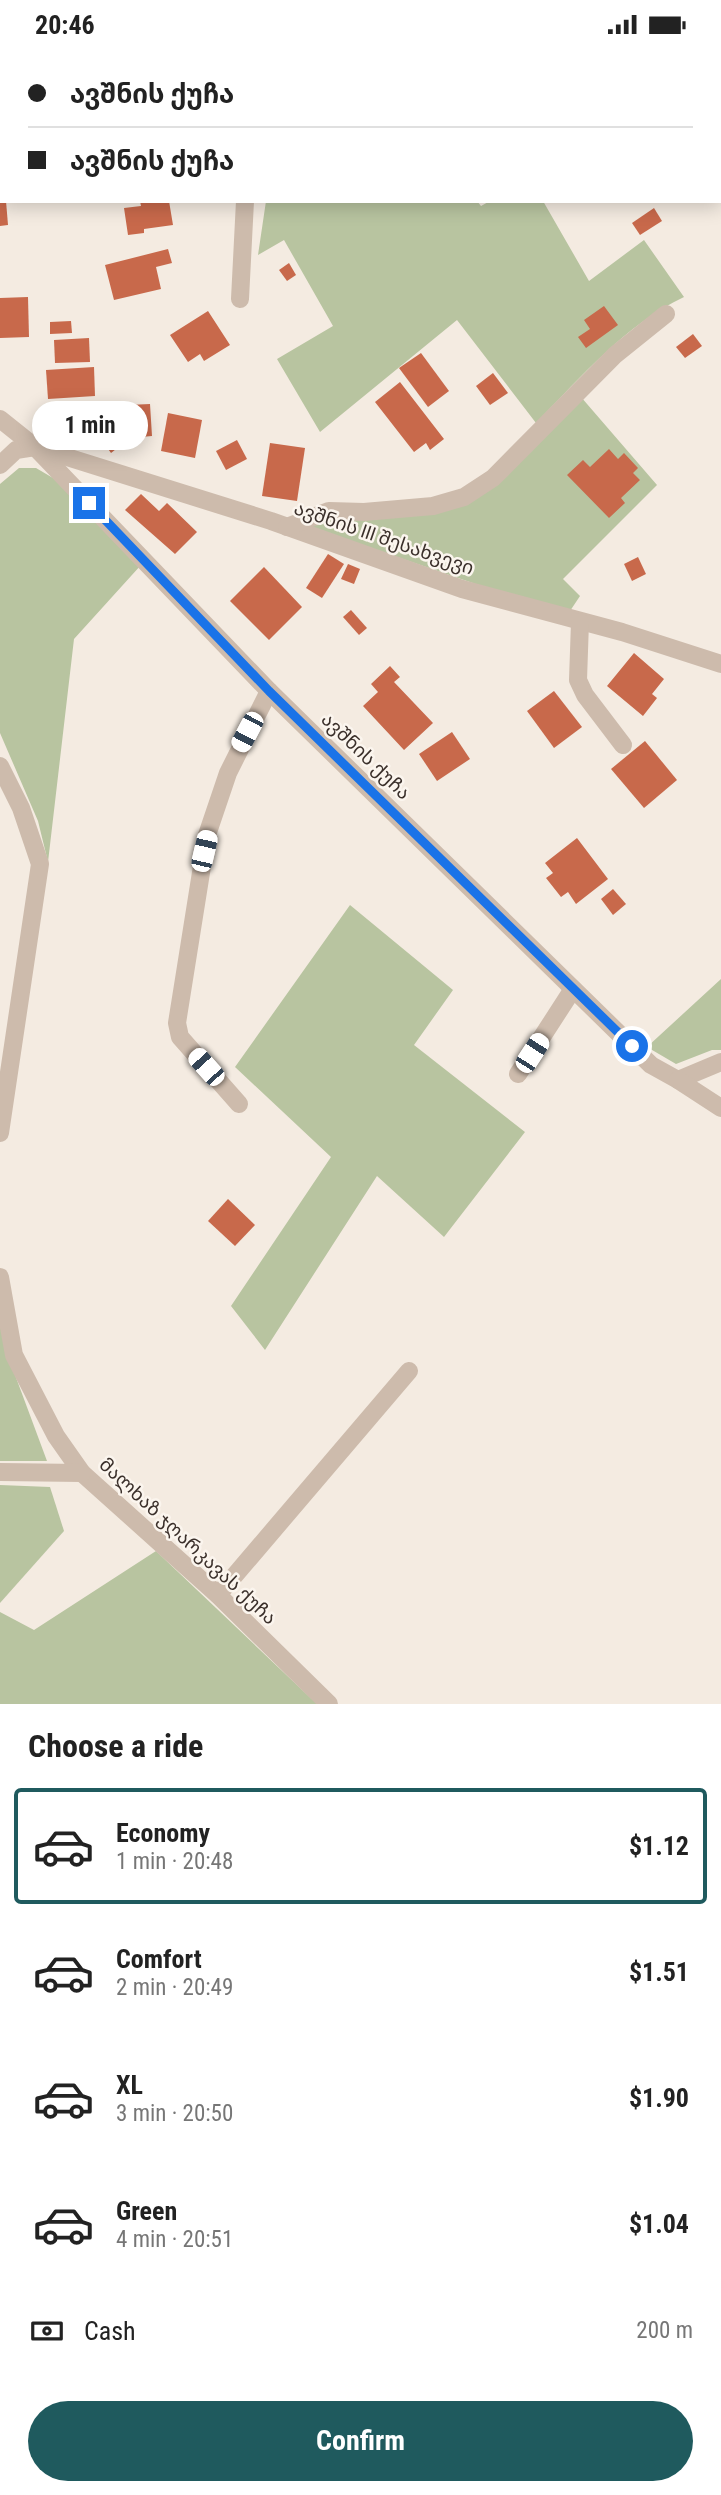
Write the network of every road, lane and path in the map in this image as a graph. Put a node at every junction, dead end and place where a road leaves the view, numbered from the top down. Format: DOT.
graph roads {
  1 [pos="245,203"];
  2 [pos="240,299"];
  3 [pos="666,314"];
  4 [pos="0,419"];
  5 [pos="35,447"];
  6 [pos="0,465"];
  7 [pos="288,527"];
  8 [pos="580,622"];
  9 [pos="721,664"];
  10 [pos="269,691"];
  11 [pos="623,745"];
  12 [pos="0,766"];
  13 [pos="573,989"];
  14 [pos="721,1062"];
  15 [pos="518,1074"];
  16 [pos="677,1080"];
  17 [pos="239,1104"];
  18 [pos="721,1108"];
  19 [pos="0,1133"];
  20 [pos="0,1277"];
  21 [pos="409,1371"];
  22 [pos="0,1472"];
  23 [pos="82,1473"];
  24 [pos="218,1595"];
  25 [pos="329,1704"];
  1 -- 2 [label="street"];
  3 -- 7 [label="street"];
  4 -- 5 [label="street, ავშნის ქუჩა"];
  5 -- 6 [label="street"];
  5 -- 7 [label="street, ავშნის III შესახვევი"];
  5 -- 10 [label="street, ავშნის ქუჩა"];
  7 -- 8 [label="street, ავშნის III შესახვევი"];
  8 -- 9 [label="street, ავშნის III შესახვევი"];
  8 -- 11 [label="street"];
  10 -- 13 [label="street, ავშნის ქუჩა"];
  10 -- 17 [label="street"];
  12 -- 19 [label="street"];
  13 -- 15 [label="street"];
  13 -- 16 [label="street, ავშნის ქუჩა"];
  14 -- 16 [label="street"];
  16 -- 18 [label="street, ავშნის ქუჩა"];
  20 -- 23 [label="street, მალხაზ ჯღარკავას ქუჩა"];
  21 -- 24 [label="street"];
  22 -- 23 [label="street"];
  23 -- 24 [label="street, მალხაზ ჯღარკავას ქუჩა"];
  24 -- 25 [label="street, მალხაზ ჯღარკავას ქუჩა"];
}
